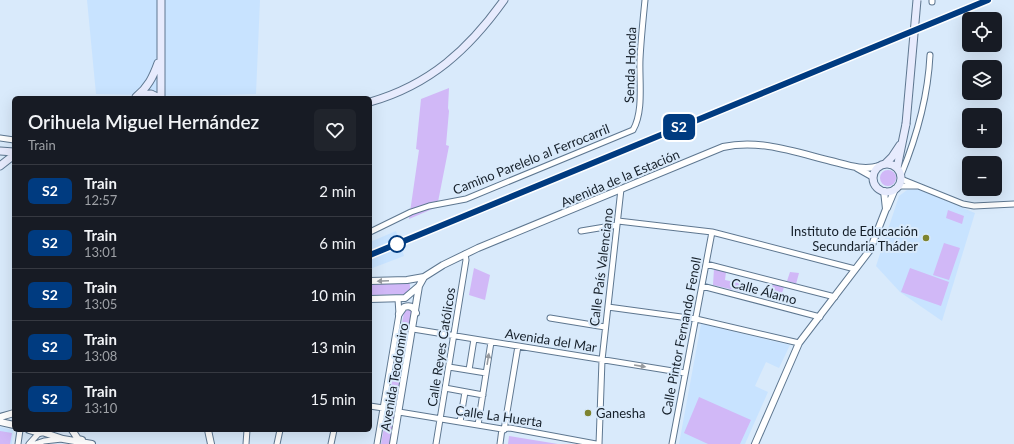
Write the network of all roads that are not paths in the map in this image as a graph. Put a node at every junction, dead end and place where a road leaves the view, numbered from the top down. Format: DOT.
graph roads {
  1 [pos="161,0"];
  2 [pos="504,0"];
  3 [pos="645,0"];
  4 [pos="917,0"];
  5 [pos="930,55"];
  6 [pos="160,57"];
  7 [pos="136,96"];
  8 [pos="138,96"];
  9 [pos="154,96"];
  10 [pos="160,96"];
  11 [pos="372,101"];
  12 [pos="633,130"];
  13 [pos="903,137"];
  14 [pos="0,138"];
  15 [pos="12,140"];
  16 [pos="0,152"];
  17 [pos="12,153"];
  18 [pos="12,155"];
  19 [pos="882,165"];
  20 [pos="0,166"];
  21 [pos="856,167"];
  22 [pos="897,168"];
  23 [pos="873,177"];
  24 [pos="899,182"];
  25 [pos="621,189"];
  26 [pos="884,191"];
  27 [pos="1014,204"];
  28 [pos="886,209"];
  29 [pos="618,223"];
  30 [pos="372,231"];
  31 [pos="581,231"];
  32 [pos="712,232"];
  33 [pos="465,254"];
  34 [pos="706,264"];
  35 [pos="855,269"];
  36 [pos="424,277"];
  37 [pos="407,280"];
  38 [pos="372,281"];
  39 [pos="419,286"];
  40 [pos="702,286"];
  41 [pos="412,293"];
  42 [pos="835,297"];
  43 [pos="372,299"];
  44 [pos="398,299"];
  45 [pos="608,306"];
  46 [pos="416,313"];
  47 [pos="400,314"];
  48 [pos="820,317"];
  49 [pos="550,318"];
  50 [pos="696,319"];
  51 [pos="605,327"];
  52 [pos="413,329"];
  53 [pos="454,336"];
  54 [pos="474,339"];
  55 [pos="491,342"];
  56 [pos="799,343"];
  57 [pos="518,346"];
  58 [pos="602,360"];
  59 [pos="449,367"];
  60 [pos="469,370"];
  61 [pos="486,373"];
  62 [pos="686,374"];
  63 [pos="445,388"];
  64 [pos="465,392"];
  65 [pos="483,395"];
  66 [pos="372,406"];
  67 [pos="383,408"];
  68 [pos="399,412"];
  69 [pos="12,414"];
  70 [pos="0,417"];
  71 [pos="440,419"];
  72 [pos="0,422"];
  73 [pos="460,422"];
  74 [pos="12,425"];
  75 [pos="478,425"];
  76 [pos="503,430"];
  77 [pos="20,432"];
  78 [pos="43,432"];
  79 [pos="73,432"];
  80 [pos="208,432"];
  81 [pos="246,432"];
  82 [pos="280,432"];
  83 [pos="334,432"];
  84 [pos="63,439"];
  85 [pos="18,444"];
  86 [pos="29,444"];
  87 [pos="35,444"];
  88 [pos="92,444"];
  89 [pos="210,444"];
  90 [pos="246,444"];
  91 [pos="277,444"];
  92 [pos="331,444"];
  93 [pos="377,444"];
  94 [pos="393,444"];
  95 [pos="436,444"];
  96 [pos="500,444"];
  97 [pos="596,444"];
  98 [pos="599,444"];
  99 [pos="672,444"];
  100 [pos="755,444"];
  1 -- 6 [label="main road"];
  2 -- 11 [label="main road"];
  3 -- 12 [label="street, Senda Honda"];
  4 -- 13 [label="main road, bridge"];
  5 -- 24 [label="street"];
  6 -- 7 [label="main road"];
  6 -- 10 [label="main road"];
  8 -- 9 [label="main road"];
  12 -- 30 [label="street, Camino Parelelo al Ferrocarril"];
  13 -- 19 [label="main road"];
  13 -- 22 [label="main road"];
  14 -- 15 [label="street"];
  16 -- 17 [label="main road"];
  18 -- 20 [label="main road"];
  19 -- 21 [label="street, Avenida de la Estación"];
  19 -- 22 [label="main road"];
  19 -- 23 [label="main road"];
  21 -- 23 [label="street, Avenida de la Estación"];
  21 -- 25 [label="street, Avenida de la Estación"];
  22 -- 24 [label="main road"];
  23 -- 26 [label="main road"];
  24 -- 26 [label="main road"];
  24 -- 27 [label="street"];
  24 -- 28 [label="street"];
  25 -- 29 [label="street, Calle País Valenciano"];
  25 -- 33 [label="street, Avenida de la Estación"];
  26 -- 28 [label="street"];
  28 -- 35 [label="street"];
  29 -- 31 [label="street"];
  29 -- 32 [label="street"];
  29 -- 45 [label="street, Calle País Valenciano"];
  32 -- 34 [label="street, Calle Pintor Fernando Fenoll"];
  32 -- 35 [label="street"];
  33 -- 36 [label="street, Avenida de la Estación"];
  33 -- 53 [label="street, Calle Reyes Católicos"];
  34 -- 40 [label="street, Calle Pintor Fernando Fenoll"];
  34 -- 42 [label="street"];
  35 -- 42 [label="street"];
  36 -- 37 [label="street"];
  36 -- 39 [label="street, Avenida Teodomiro"];
  37 -- 38 [label="street, one-way"];
  37 -- 41 [label="street"];
  39 -- 41 [label="street"];
  39 -- 46 [label="street, Avenida Teodomiro"];
  40 -- 48 [label="street, Calle Álamo"];
  40 -- 50 [label="street, Calle Pintor Fernando Fenoll"];
  41 -- 44 [label="street"];
  42 -- 48 [label="street"];
  43 -- 44 [label="street"];
  44 -- 47 [label="street, Avenida Teodomiro"];
  45 -- 50 [label="street"];
  45 -- 51 [label="street, Calle País Valenciano"];
  46 -- 47 [label="street, Avenida Teodomiro"];
  46 -- 52 [label="street, Avenida Teodomiro"];
  47 -- 67 [label="street, Avenida Teodomiro"];
  48 -- 56 [label="street"];
  49 -- 51 [label="street"];
  50 -- 56 [label="street"];
  50 -- 62 [label="street, Calle Pintor Fernando Fenoll"];
  51 -- 58 [label="street, Calle País Valenciano"];
  52 -- 53 [label="street, Avenida del Mar"];
  52 -- 68 [label="street, Avenida Teodomiro"];
  53 -- 54 [label="street, Avenida del Mar"];
  53 -- 59 [label="street, Calle Reyes Católicos"];
  54 -- 55 [label="street, Avenida del Mar"];
  54 -- 60 [label="street"];
  55 -- 57 [label="street, Avenida del Mar"];
  61 -- 55 [label="street, one-way"];
  56 -- 100 [label="street"];
  57 -- 58 [label="street, Avenida del Mar"];
  57 -- 76 [label="street"];
  58 -- 62 [label="street, Avenida del Mar, one-way"];
  58 -- 98 [label="street, Calle País Valenciano"];
  59 -- 60 [label="street"];
  59 -- 63 [label="street, Calle Reyes Católicos"];
  60 -- 61 [label="street"];
  61 -- 65 [label="street"];
  62 -- 99 [label="street, Calle Pintor Fernando Fenoll"];
  63 -- 64 [label="street"];
  63 -- 71 [label="street, Calle Reyes Católicos"];
  64 -- 65 [label="street"];
  64 -- 73 [label="street"];
  65 -- 75 [label="street"];
  66 -- 67 [label="street"];
  67 -- 93 [label="street, Avenida Teodomiro"];
  68 -- 71 [label="street, Calle La Huerta"];
  68 -- 94 [label="street, Avenida Teodomiro"];
  69 -- 70 [label="street"];
  71 -- 73 [label="street, Calle La Huerta"];
  71 -- 95 [label="street, Calle Reyes Católicos"];
  72 -- 74 [label="street"];
  73 -- 75 [label="street, Calle La Huerta"];
  75 -- 76 [label="street, Calle La Huerta"];
  76 -- 96 [label="street"];
  76 -- 97 [label="street, Calle La Huerta"];
  77 -- 85 [label="street"];
  78 -- 84 [label="street"];
  78 -- 86 [label="street"];
  79 -- 88 [label="street"];
  80 -- 89 [label="street"];
  81 -- 90 [label="street"];
  82 -- 91 [label="street"];
  83 -- 92 [label="street"];
  84 -- 87 [label="street"];
  84 -- 88 [label="street"];
}
